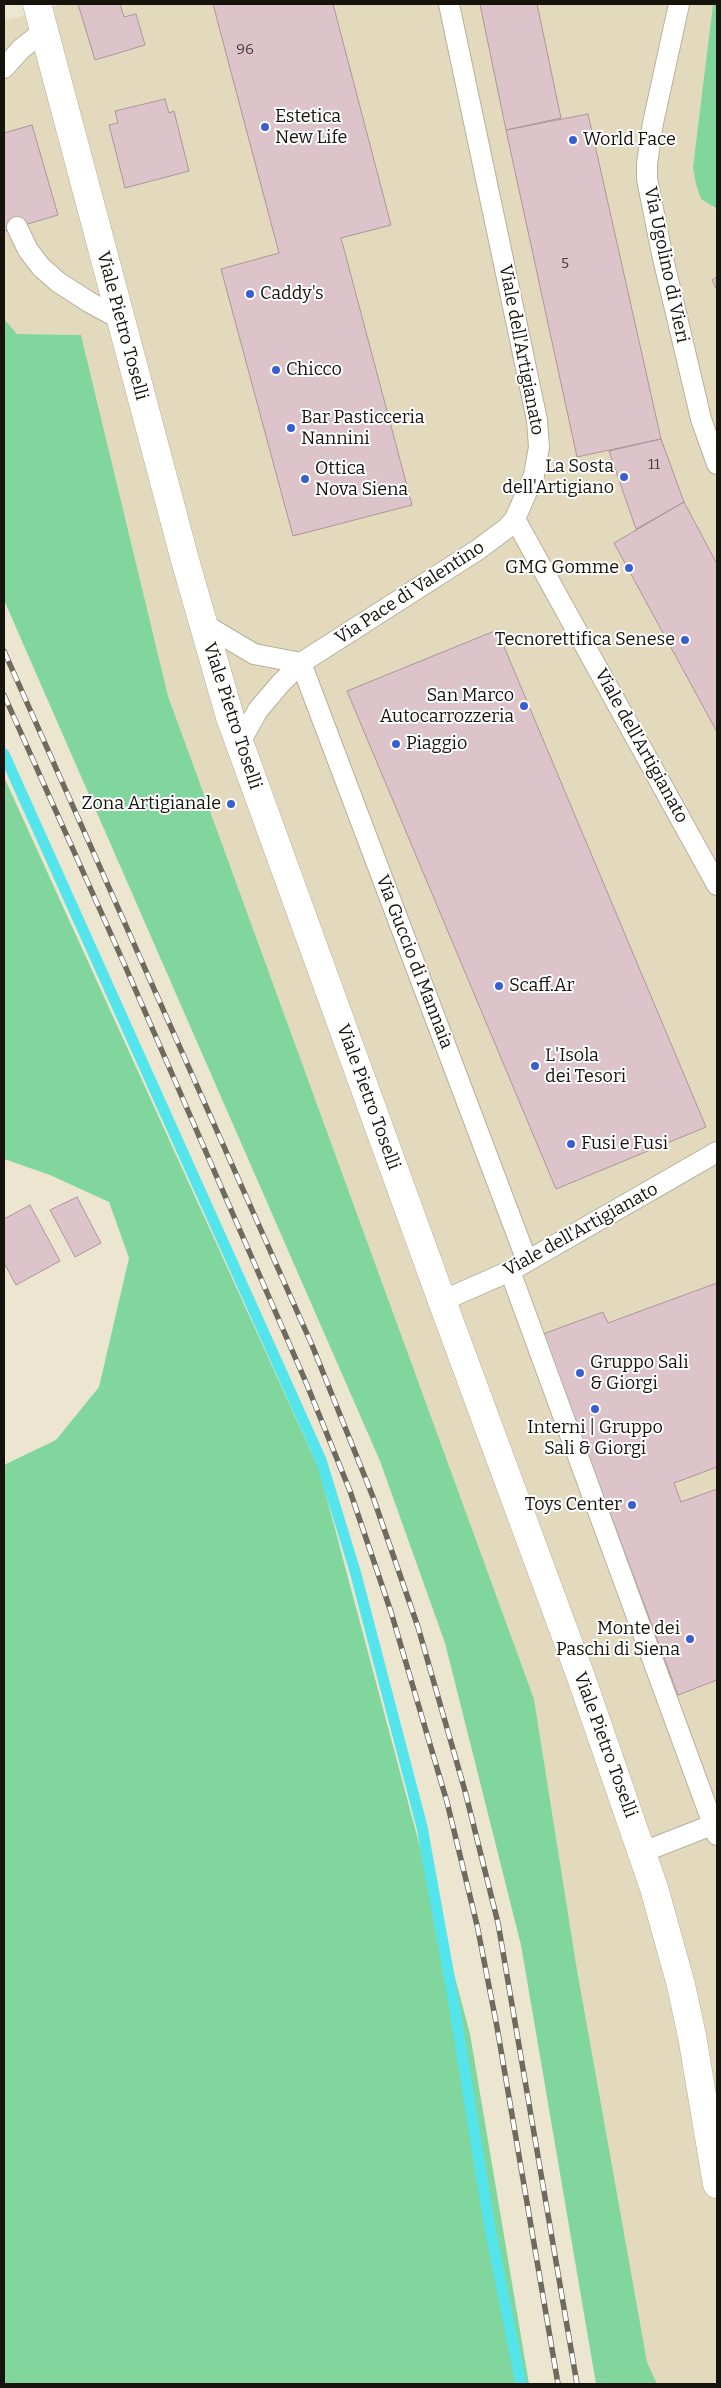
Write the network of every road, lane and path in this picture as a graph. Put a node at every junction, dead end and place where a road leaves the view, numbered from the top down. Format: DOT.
graph roads {
  1 [pos="37,4"];
  2 [pos="448,4"];
  3 [pos="679,4"];
  4 [pos="44,31"];
  5 [pos="4,68"];
  6 [pos="17,227"];
  7 [pos="120,318"];
  8 [pos="717,464"];
  9 [pos="516,519"];
  10 [pos="202,624"];
  11 [pos="301,663"];
  12 [pos="240,744"];
  13 [pos="717,885"];
  14 [pos="717,1152"];
  15 [pos="518,1266"];
  16 [pos="442,1301"];
  17 [pos="716,1828"];
  18 [pos="643,1852"];
  19 [pos="717,2184"];
  1 -- 4 [label="main road, Viale Pietro Toselli"];
  2 -- 9 [label="lane, Viale dell'Artigianato"];
  3 -- 8 [label="lane, Via Ugolino di Vieri"];
  4 -- 5 [label="lane"];
  4 -- 7 [label="main road, Viale Pietro Toselli"];
  6 -- 7 [label="lane"];
  7 -- 10 [label="main road, Viale Pietro Toselli"];
  9 -- 11 [label="lane, Via Pace di Valentino"];
  9 -- 13 [label="lane, Viale dell'Artigianato"];
  10 -- 11 [label="lane"];
  10 -- 12 [label="main road, Viale Pietro Toselli"];
  11 -- 12 [label="lane, Via Pace di Valentino"];
  11 -- 15 [label="lane, Via Guccio di Mannaia"];
  12 -- 16 [label="main road, Viale Pietro Toselli"];
  14 -- 15 [label="lane, Viale dell'Artigianato"];
  15 -- 16 [label="lane, Viale dell'Artigianato"];
  15 -- 17 [label="lane, Via Guccio di Mannaia"];
  16 -- 18 [label="main road, Viale Pietro Toselli"];
  17 -- 18 [label="lane, Via Guccio di Mannaia"];
  18 -- 19 [label="main road, Viale Pietro Toselli"];
}
